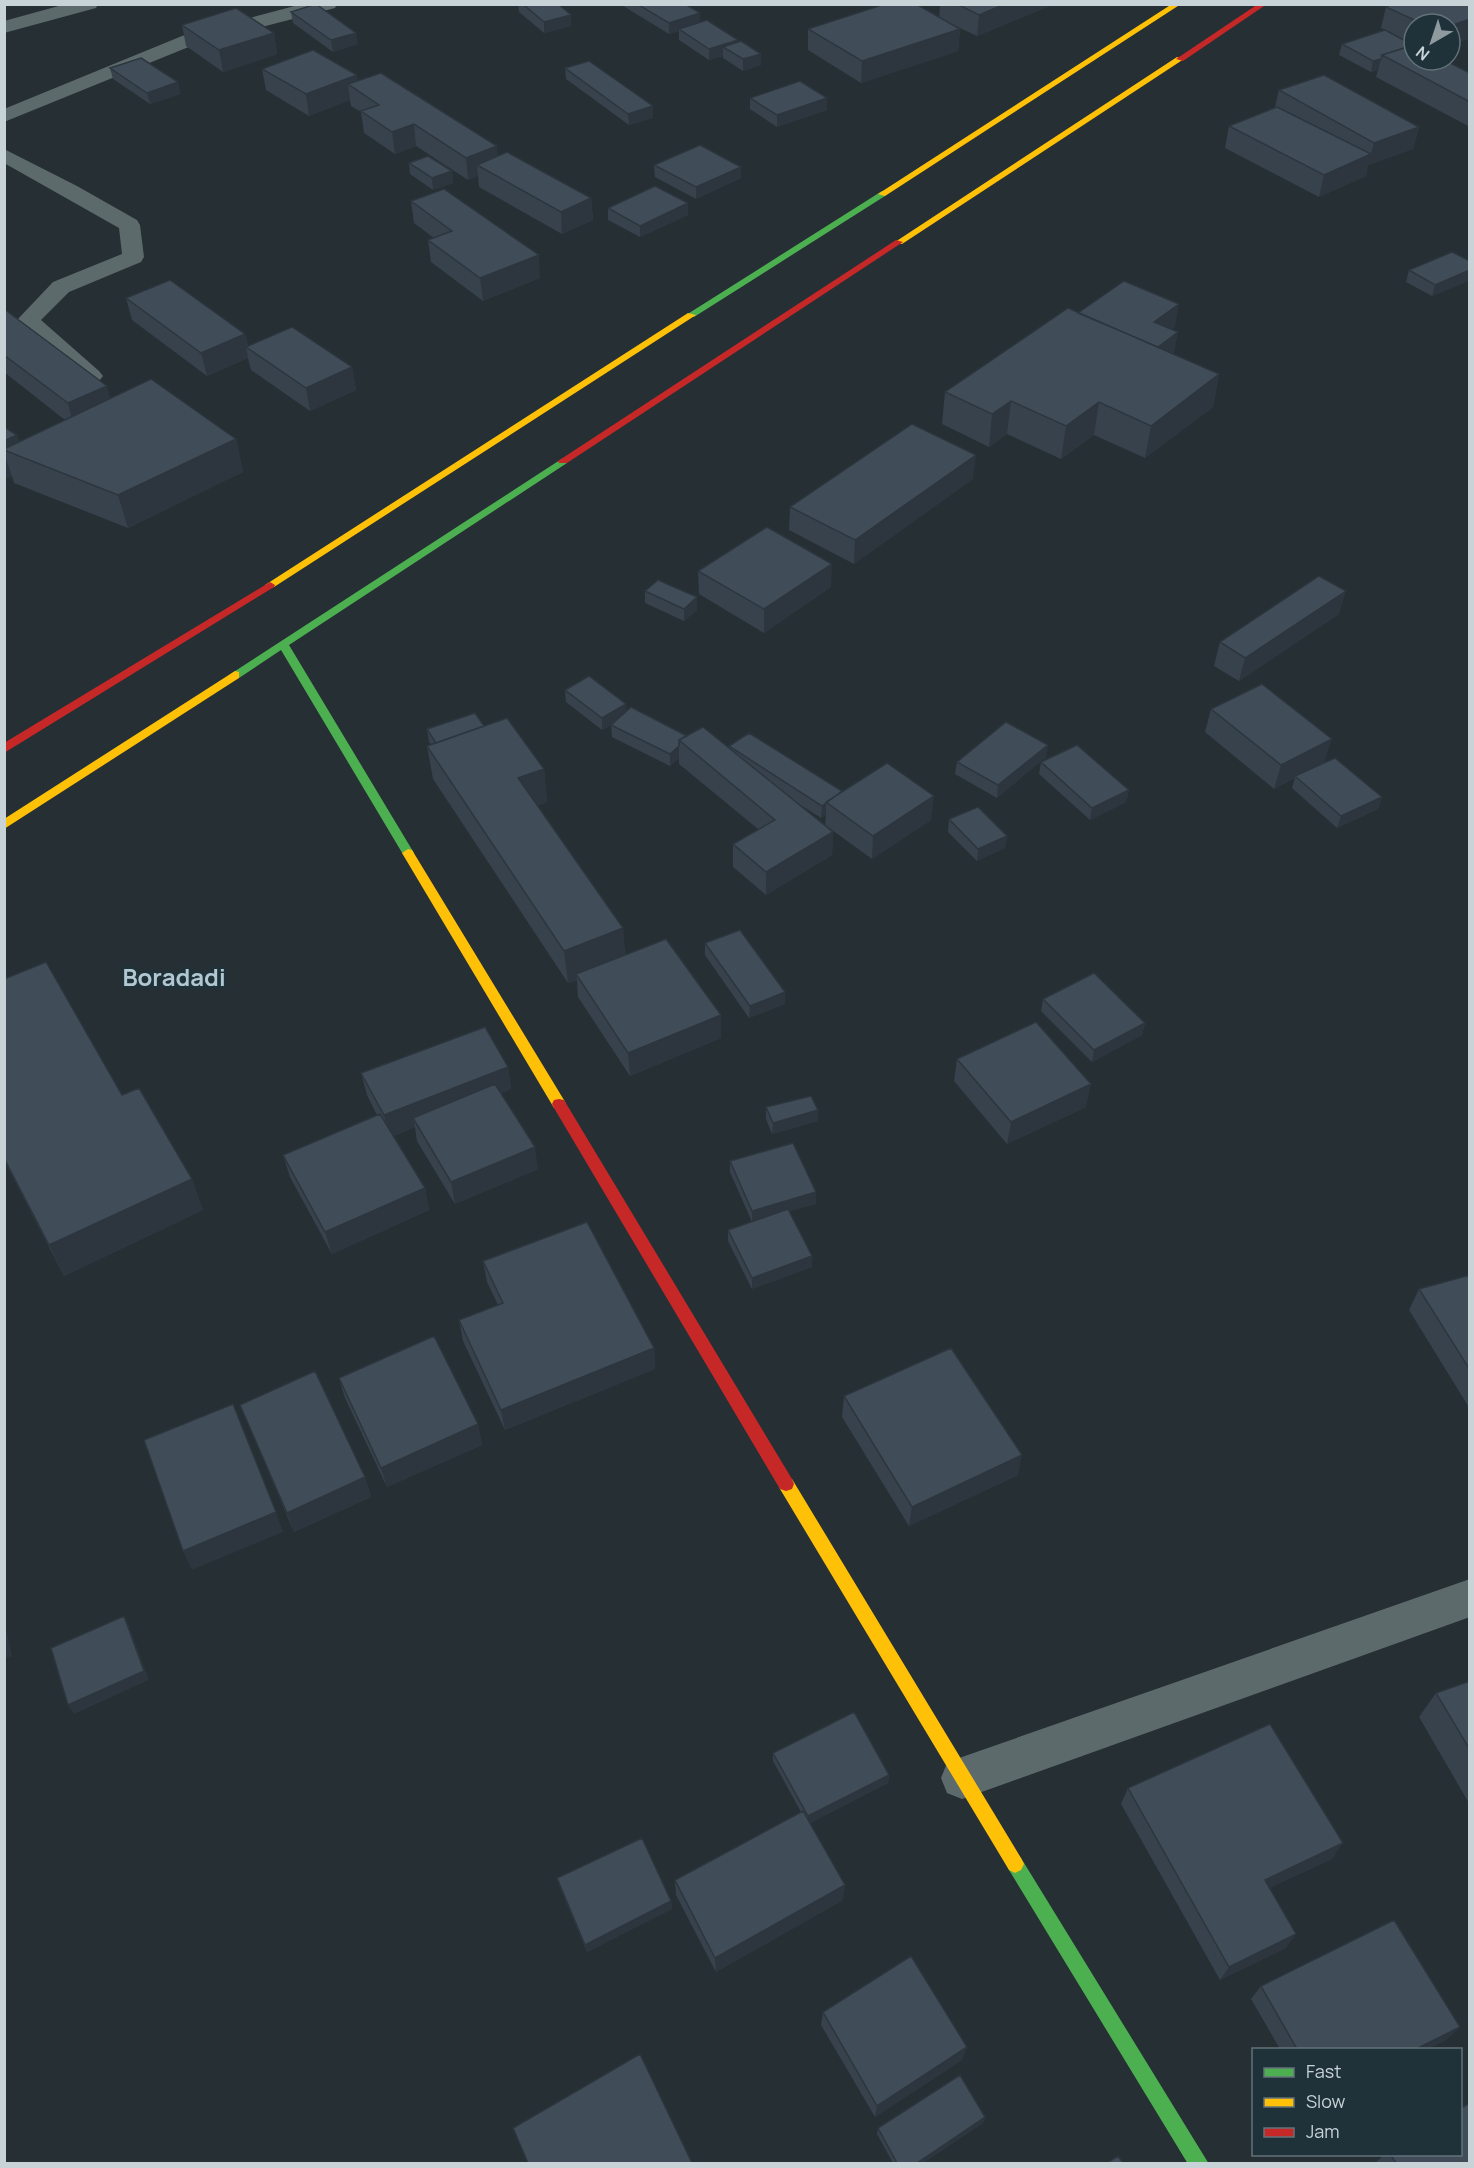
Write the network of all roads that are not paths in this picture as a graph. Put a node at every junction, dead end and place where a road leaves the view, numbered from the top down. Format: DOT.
graph roads {
  1 [pos="89,4"];
  2 [pos="328,4"];
  3 [pos="1178,4"];
  4 [pos="1264,4"];
  5 [pos="4,27"];
  6 [pos="4,116"];
  7 [pos="4,155"];
  8 [pos="91,376"];
  9 [pos="283,644"];
  10 [pos="4,749"];
  11 [pos="4,825"];
  12 [pos="1470,1598"];
  13 [pos="962,1778"];
  14 [pos="1199,2163"];
  1 -- 5 [label="street"];
  2 -- 6 [label="street"];
  3 -- 10 [label="main road"];
  4 -- 9 [label="main road"];
  7 -- 8 [label="street"];
  9 -- 11 [label="main road"];
  9 -- 13 [label="main road"];
  12 -- 13 [label="street"];
  13 -- 14 [label="main road"];
}
